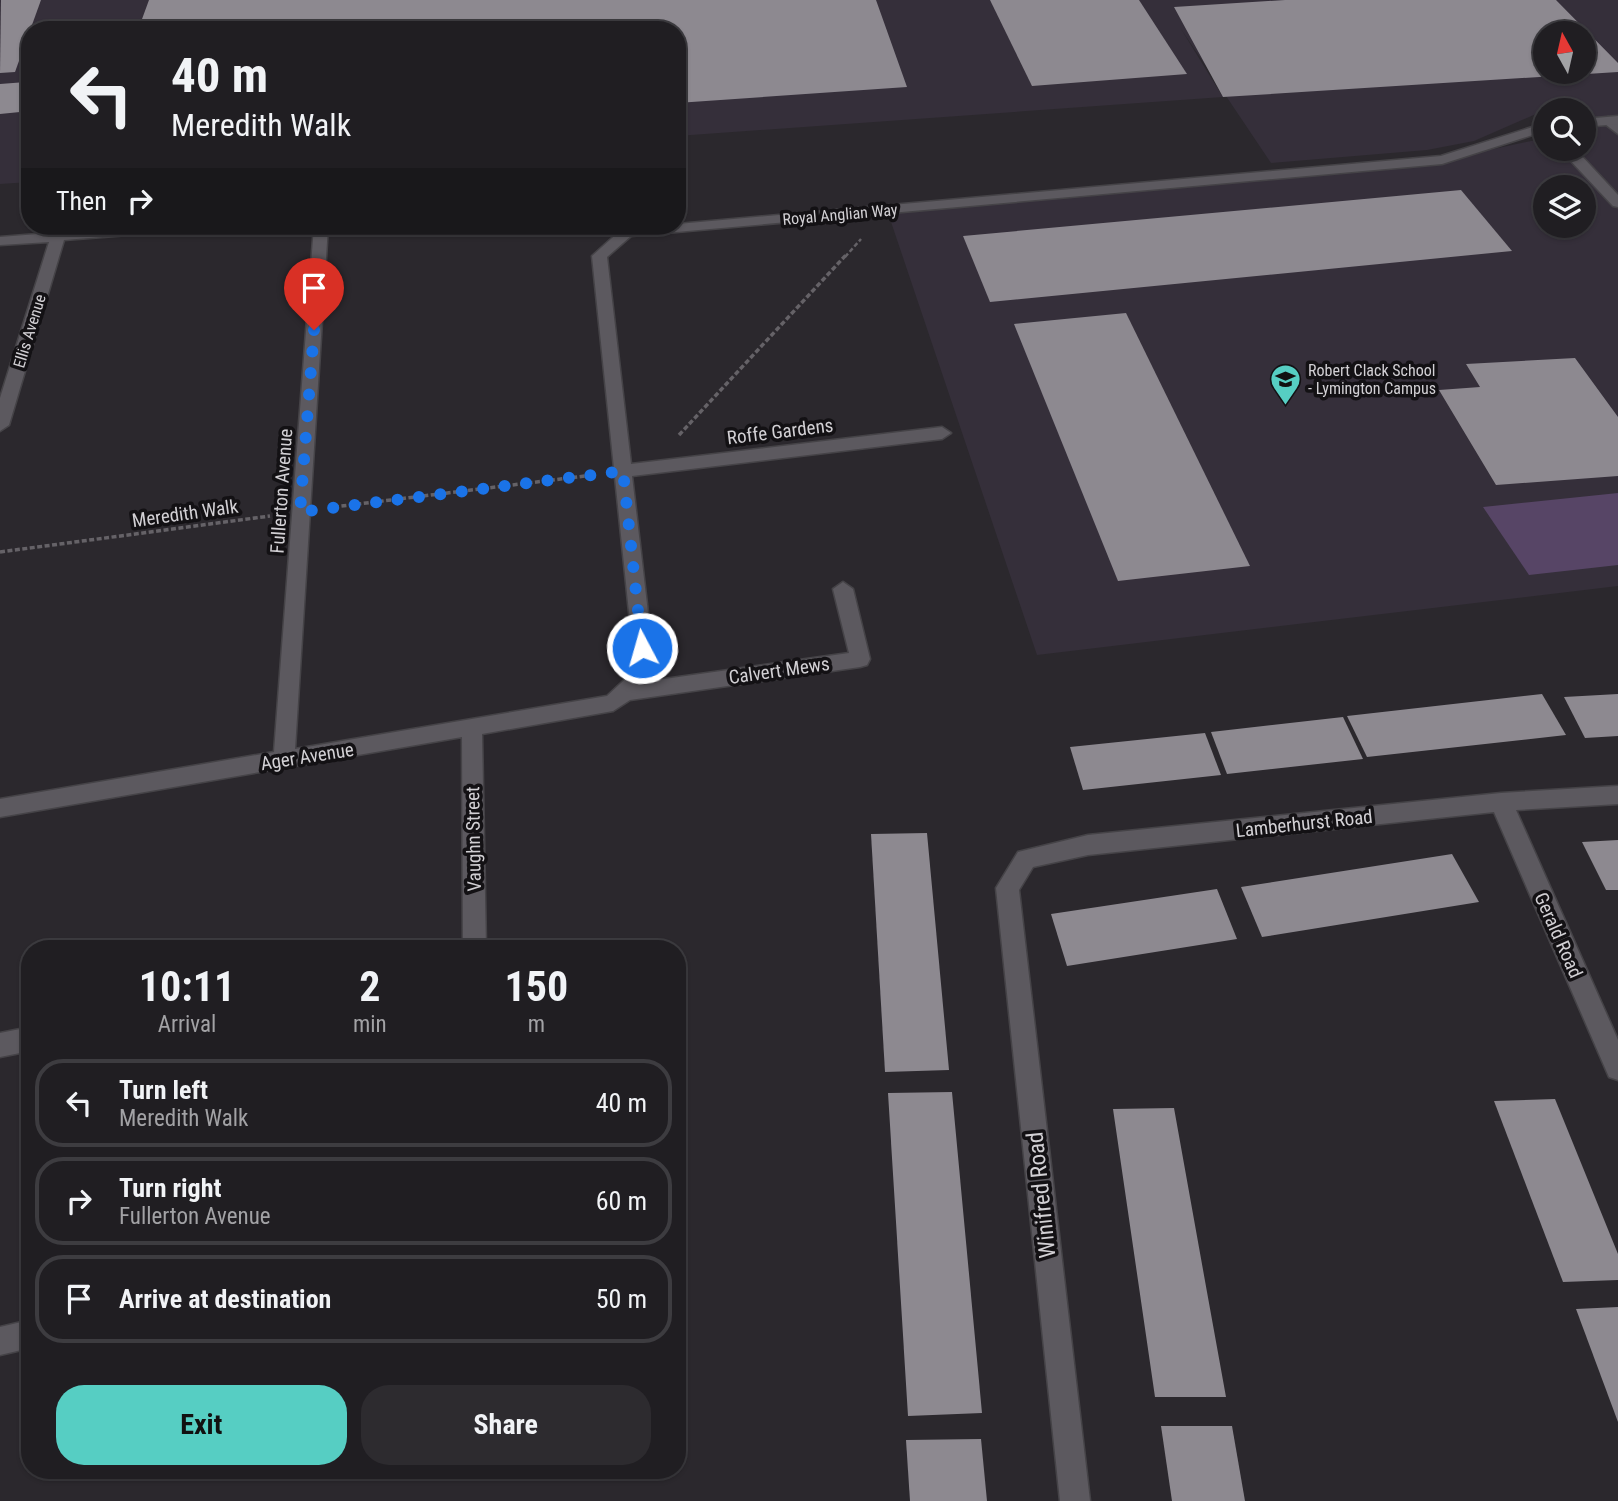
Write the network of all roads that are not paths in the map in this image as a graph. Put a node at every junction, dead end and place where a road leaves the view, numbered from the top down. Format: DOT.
graph roads {
  1 [pos="1596,123"];
  2 [pos="1615,124"];
  3 [pos="1533,131"];
  4 [pos="1579,161"];
  5 [pos="1618,203"];
  6 [pos="686,227"];
  7 [pos="71,235"];
  8 [pos="320,235"];
  9 [pos="624,235"];
  10 [pos="58,236"];
  11 [pos="0,241"];
  12 [pos="18,366"];
  13 [pos="0,368"];
  14 [pos="0,425"];
  15 [pos="942,433"];
  16 [pos="623,471"];
  17 [pos="843,589"];
  18 [pos="620,697"];
  19 [pos="472,729"];
  20 [pos="284,759"];
  21 [pos="1618,796"];
  22 [pos="1501,802"];
  23 [pos="0,808"];
  24 [pos="1007,888"];
  25 [pos="472,940"];
  26 [pos="21,1041"];
  27 [pos="0,1045"];
  28 [pos="1618,1068"];
  29 [pos="21,1336"];
  30 [pos="0,1341"];
  31 [pos="1075,1501"];
  1 -- 2 [label="street"];
  3 -- 6 [label="street, Royal Anglian Way"];
  4 -- 5 [label="street"];
  7 -- 10 [label="street"];
  8 -- 20 [label="street, Fullerton Avenue"];
  9 -- 16 [label="street, Royal Anglian Way"];
  10 -- 11 [label="street"];
  10 -- 12 [label="street, Ellis Avenue"];
  12 -- 13 [label="street"];
  12 -- 14 [label="street, Ellis Avenue"];
  15 -- 16 [label="street, Roffe Gardens"];
  16 -- 18 [label="street, Royal Anglian Way"];
  17 -- 18 [label="street, Calvert Mews"];
  18 -- 19 [label="street, Ager Avenue"];
  19 -- 20 [label="street, Ager Avenue"];
  19 -- 25 [label="street, Vaughn Street"];
  20 -- 23 [label="street, Ager Avenue"];
  21 -- 22 [label="street, Lamberhurst Road"];
  22 -- 24 [label="street, Lamberhurst Road"];
  22 -- 28 [label="street, Gerald Road"];
  24 -- 31 [label="street, Winifred Road"];
  26 -- 27 [label="street"];
  29 -- 30 [label="street"];
}
